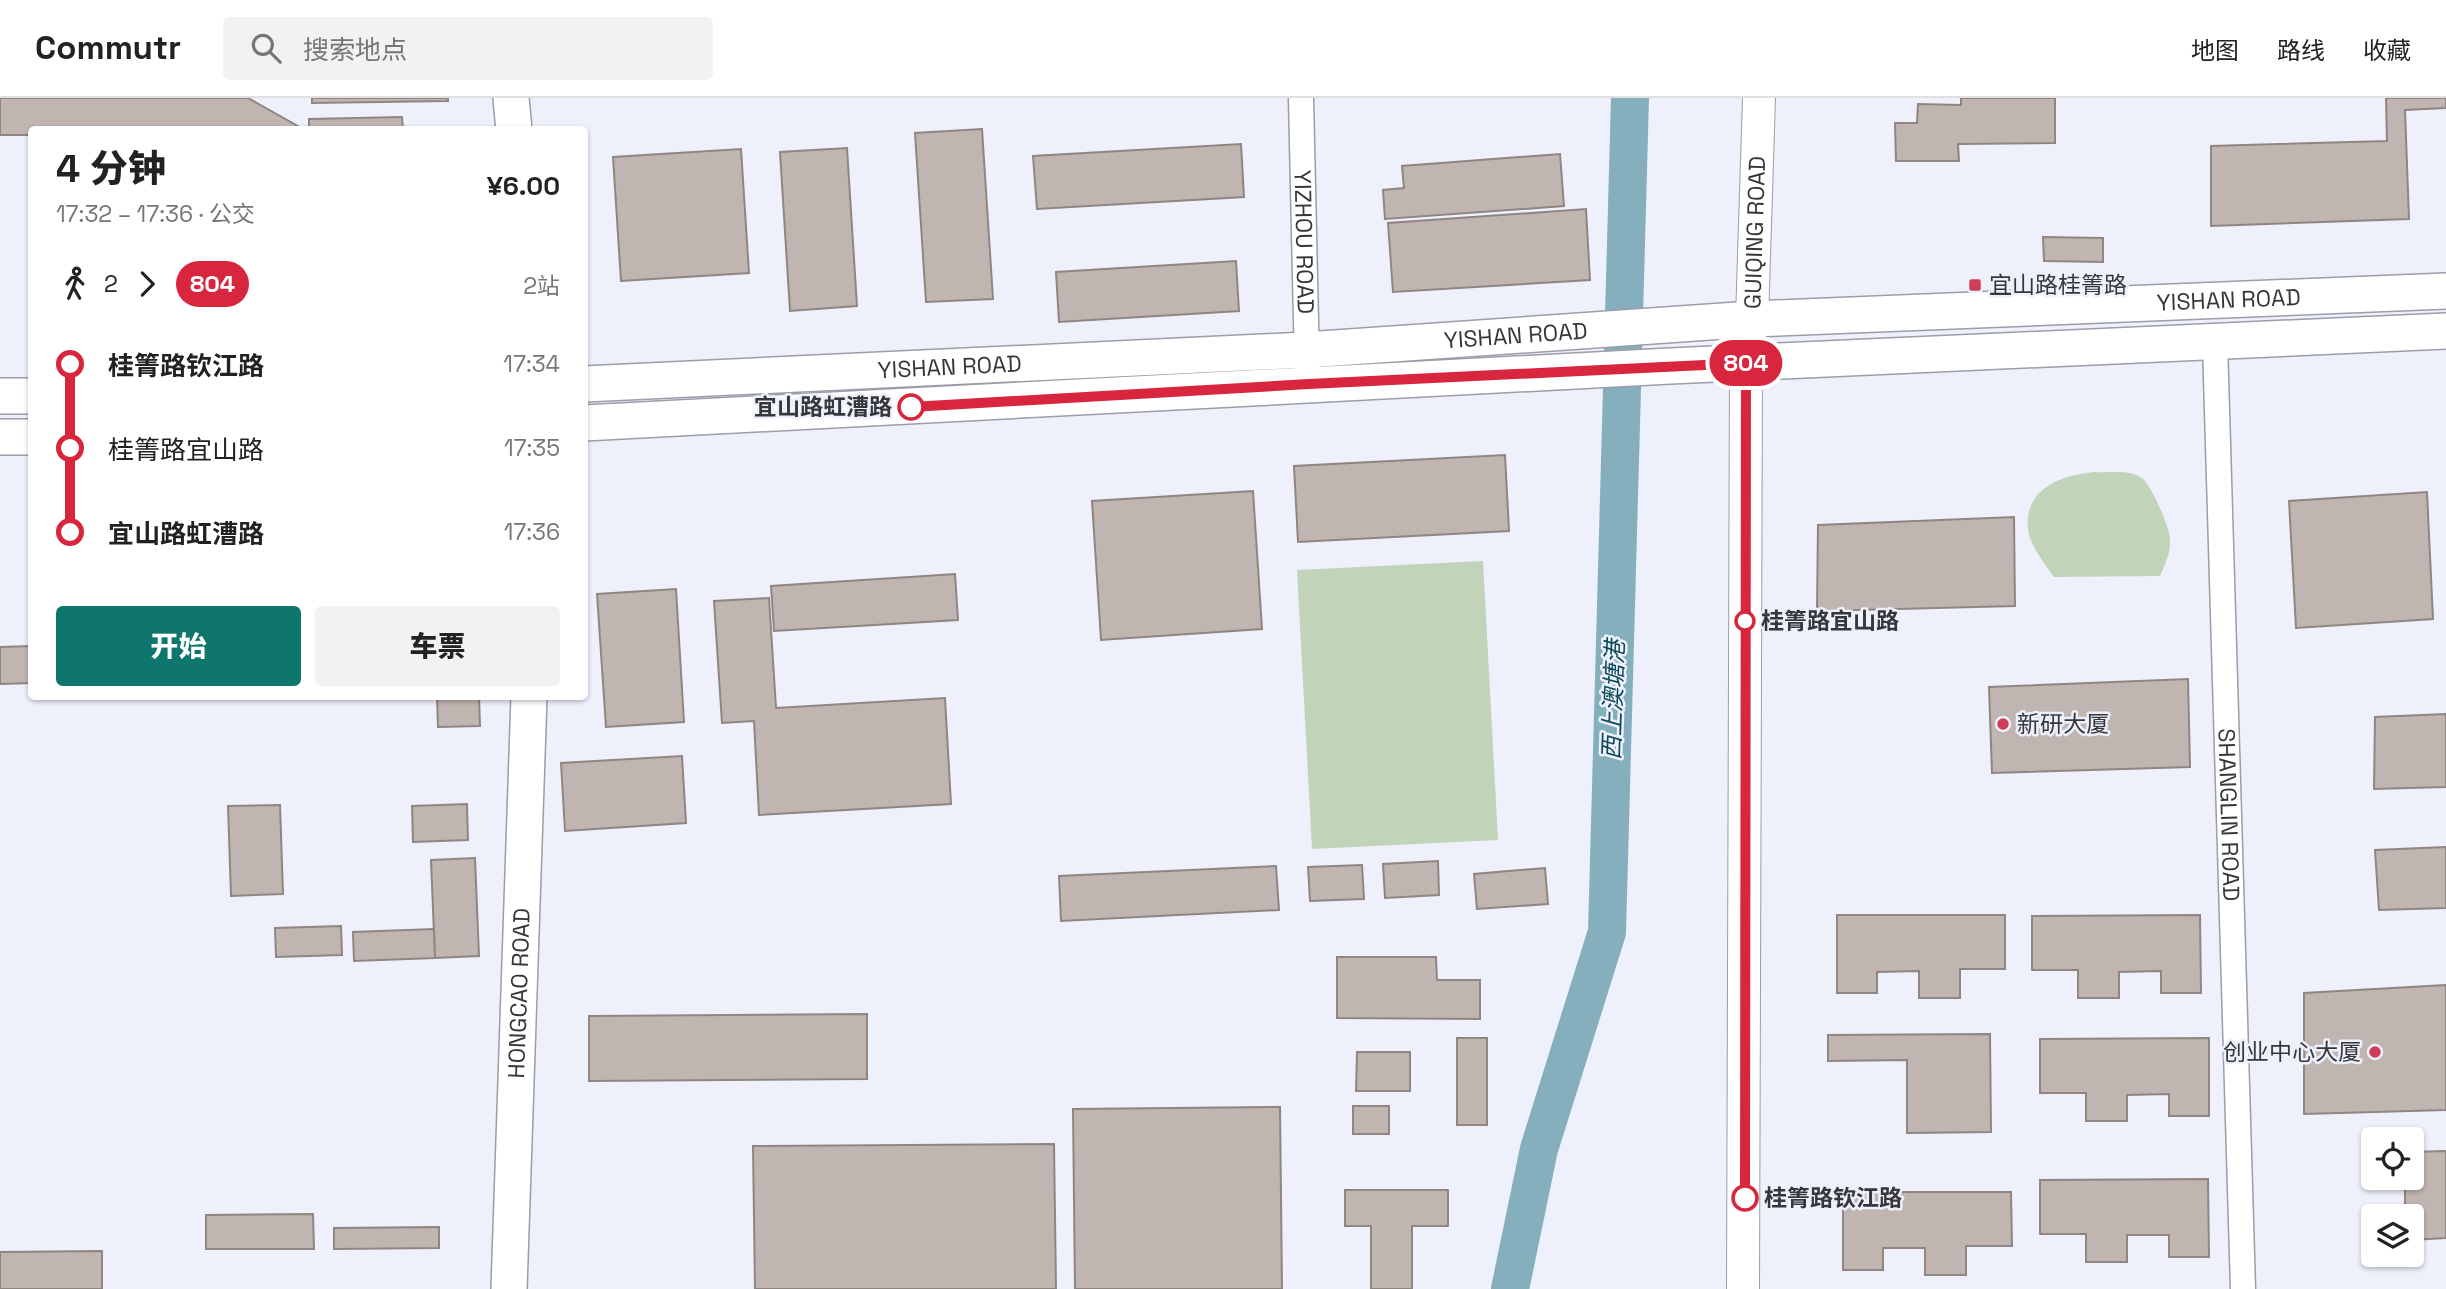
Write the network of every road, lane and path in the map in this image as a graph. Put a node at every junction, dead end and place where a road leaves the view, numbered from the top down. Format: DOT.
graph roads {
  1 [pos="511,98"];
  2 [pos="1301,98"];
  3 [pos="1759,98"];
  4 [pos="513,126"];
  5 [pos="2446,291"];
  6 [pos="1752,319"];
  7 [pos="2446,331"];
  8 [pos="2215,343"];
  9 [pos="1306,350"];
  10 [pos="1746,363"];
  11 [pos="588,384"];
  12 [pos="1309,384"];
  13 [pos="0,396"];
  14 [pos="28,396"];
  15 [pos="588,423"];
  16 [pos="0,437"];
  17 [pos="28,437"];
  18 [pos="529,700"];
  19 [pos="509,1289"];
  20 [pos="1743,1289"];
  21 [pos="2244,1289"];
  1 -- 4 [label="main road"];
  2 -- 9 [label="street, YIZHOU ROAD"];
  3 -- 6 [label="street, GUIQING ROAD"];
  5 -- 6 [label="main road, YISHAN ROAD"];
  6 -- 9 [label="main road, YISHAN ROAD"];
  6 -- 10 [label="street, GUIQING ROAD"];
  7 -- 8 [label="main road, YISHAN ROAD"];
  8 -- 10 [label="main road, YISHAN ROAD"];
  8 -- 21 [label="street, SHANGLIN ROAD"];
  9 -- 11 [label="main road, YISHAN ROAD"];
  9 -- 12 [label="street, YIZHOU ROAD"];
  10 -- 12 [label="main road, YISHAN ROAD"];
  10 -- 20 [label="street, GUIQING ROAD"];
  12 -- 15 [label="main road, YISHAN ROAD"];
  13 -- 14 [label="main road"];
  16 -- 17 [label="main road"];
  18 -- 19 [label="main road, HONGCAO ROAD"];
}
